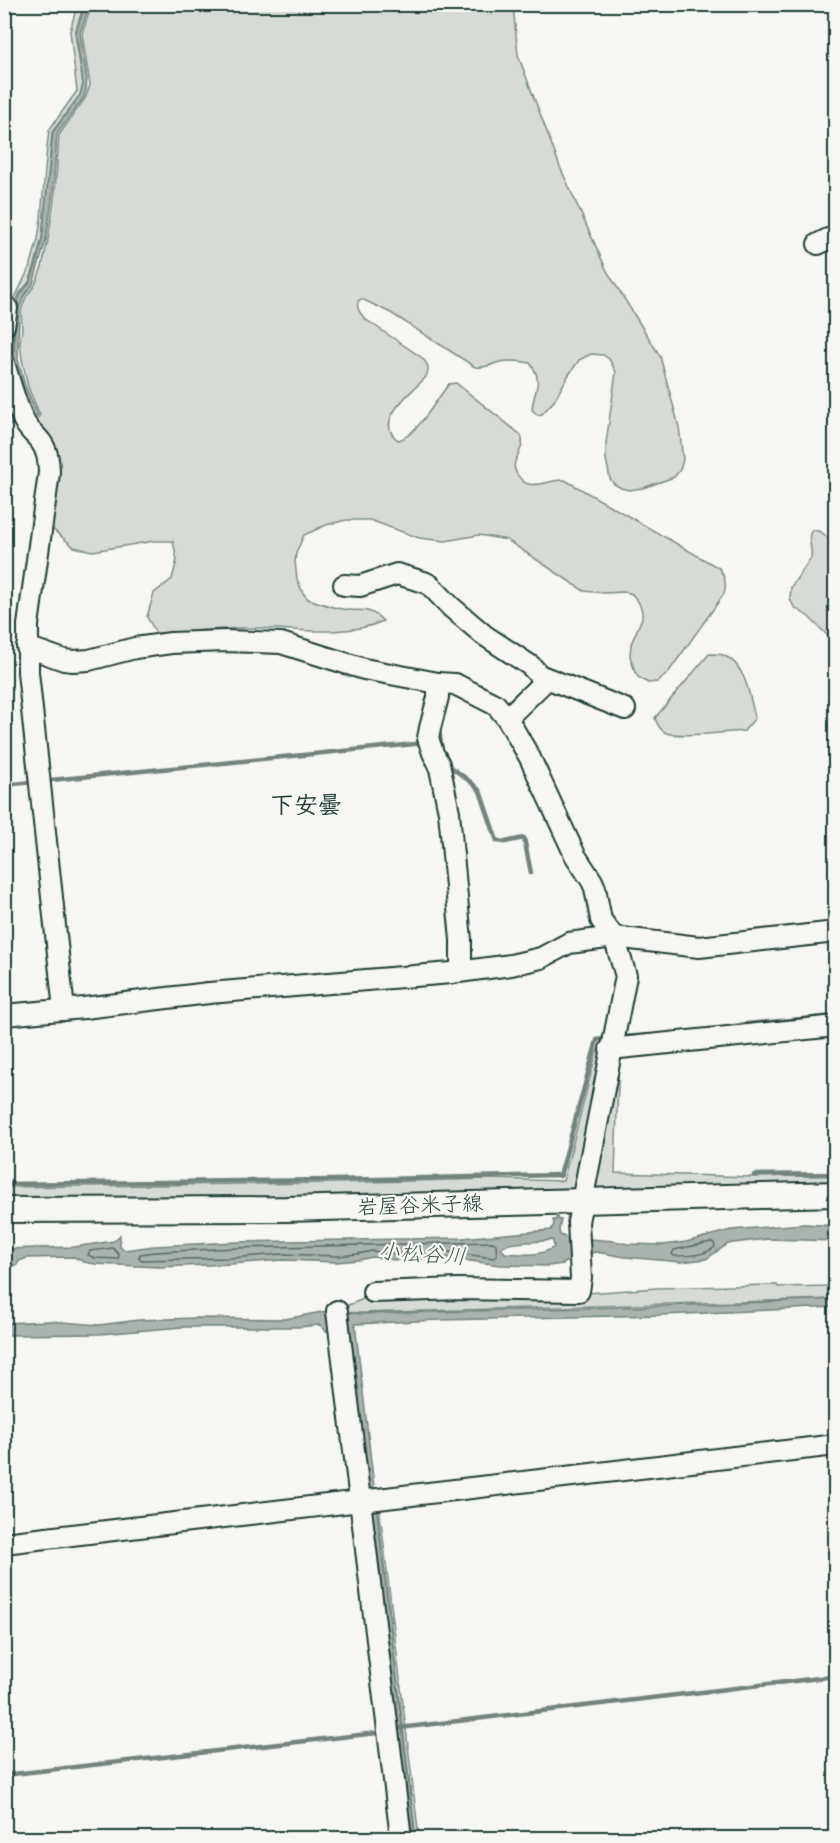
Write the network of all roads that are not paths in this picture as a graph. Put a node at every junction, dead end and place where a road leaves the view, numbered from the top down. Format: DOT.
graph roads {
  1 [pos="4,305"];
  2 [pos="4,326"];
  3 [pos="4,363"];
  4 [pos="344,585"];
  5 [pos="27,647"];
  6 [pos="547,679"];
  7 [pos="438,683"];
  8 [pos="625,710"];
  9 [pos="507,718"];
  10 [pos="836,932"];
  11 [pos="614,937"];
  12 [pos="461,971"];
  13 [pos="64,1010"];
  14 [pos="4,1015"];
  15 [pos="836,1026"];
  16 [pos="612,1041"];
  17 [pos="836,1194"];
  18 [pos="4,1210"];
  19 [pos="580,1212"];
  20 [pos="373,1292"];
  21 [pos="337,1311"];
  22 [pos="836,1445"];
  23 [pos="361,1500"];
  24 [pos="4,1543"];
  25 [pos="401,1839"];
  1 -- 2 [label="street"];
  3 -- 5 [label="street"];
  4 -- 6 [label="street"];
  5 -- 7 [label="street"];
  5 -- 13 [label="street"];
  6 -- 8 [label="street"];
  6 -- 9 [label="street"];
  7 -- 9 [label="street"];
  7 -- 12 [label="street"];
  9 -- 11 [label="street"];
  10 -- 11 [label="street"];
  11 -- 12 [label="street"];
  11 -- 16 [label="street"];
  12 -- 13 [label="street"];
  13 -- 14 [label="street"];
  15 -- 16 [label="street"];
  16 -- 19 [label="street"];
  17 -- 19 [label="main road, 岩屋谷米子線"];
  18 -- 19 [label="main road, 岩屋谷米子線"];
  19 -- 20 [label="street"];
  21 -- 23 [label="street"];
  22 -- 23 [label="street"];
  23 -- 24 [label="street"];
  23 -- 25 [label="street"];
}
